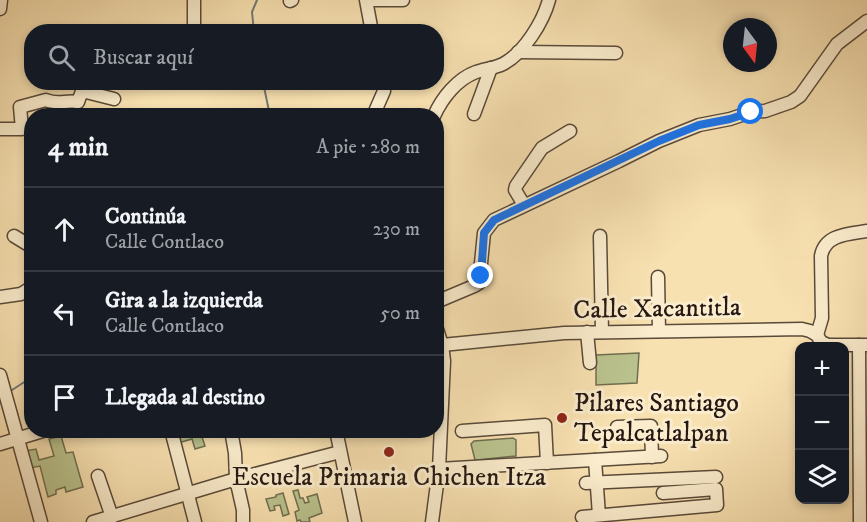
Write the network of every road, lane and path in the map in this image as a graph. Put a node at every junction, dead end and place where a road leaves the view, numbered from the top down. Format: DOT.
graph roads {
  1 [pos="1,0"];
  2 [pos="194,0"];
  3 [pos="366,0"];
  4 [pos="372,0"];
  5 [pos="403,0"];
  6 [pos="549,0"];
  7 [pos="0,9"];
  8 [pos="867,21"];
  9 [pos="194,24"];
  10 [pos="368,24"];
  11 [pos="518,52"];
  12 [pos="616,53"];
  13 [pos="491,68"];
  14 [pos="384,90"];
  15 [pos="114,99"];
  16 [pos="377,108"];
  17 [pos="439,108"];
  18 [pos="474,114"];
  19 [pos="0,129"];
  20 [pos="570,130"];
  21 [pos="524,205"];
  22 [pos="867,231"];
  23 [pos="14,236"];
  24 [pos="600,236"];
  25 [pos="24,242"];
  26 [pos="658,277"];
  27 [pos="24,292"];
  28 [pos="0,297"];
  29 [pos="444,299"];
  30 [pos="659,331"];
  31 [pos="587,332"];
  32 [pos="602,332"];
  33 [pos="817,335"];
  34 [pos="444,345"];
  35 [pos="863,345"];
  36 [pos="590,363"];
  37 [pos="0,375"];
  38 [pos="617,427"];
  39 [pos="462,431"];
  40 [pos="24,436"];
  41 [pos="19,438"];
  42 [pos="173,438"];
  43 [pos="232,438"];
  44 [pos="337,438"];
  45 [pos="439,438"];
  46 [pos="0,444"];
  47 [pos="340,452"];
  48 [pos="595,460"];
  49 [pos="547,463"];
  50 [pos="439,469"];
  51 [pos="98,476"];
  52 [pos="716,477"];
  53 [pos="236,478"];
  54 [pos="663,479"];
  55 [pos="591,483"];
  56 [pos="188,494"];
  57 [pos="663,494"];
  58 [pos="598,498"];
  59 [pos="584,500"];
  60 [pos="662,509"];
  61 [pos="599,515"];
  62 [pos="582,516"];
  63 [pos="112,517"];
  64 [pos="41,522"];
  65 [pos="93,522"];
  66 [pos="195,522"];
  67 [pos="243,522"];
  68 [pos="355,522"];
  69 [pos="432,522"];
  70 [pos="860,522"];
  1 -- 7 [label="street"];
  2 -- 9 [label="street"];
  3 -- 10 [label="street"];
  4 -- 5 [label="street"];
  6 -- 11 [label="street"];
  8 -- 21 [label="street"];
  11 -- 12 [label="street"];
  11 -- 13 [label="street"];
  13 -- 17 [label="street"];
  13 -- 18 [label="street"];
  14 -- 16 [label="street"];
  15 -- 19 [label="street"];
  20 -- 21 [label="street"];
  21 -- 29 [label="street"];
  22 -- 33 [label="street"];
  23 -- 25 [label="street"];
  24 -- 32 [label="street"];
  26 -- 30 [label="street"];
  27 -- 28 [label="street"];
  30 -- 32 [label="street, Calle Xacantitla"];
  30 -- 33 [label="street, Calle Xacantitla"];
  31 -- 32 [label="street, Calle Xacantitla"];
  31 -- 34 [label="street, Calle Xacantitla"];
  31 -- 36 [label="street"];
  33 -- 35 [label="street, Calle Xacantitla"];
  35 -- 70 [label="street"];
  37 -- 41 [label="street"];
  38 -- 48 [label="street"];
  39 -- 49 [label="street"];
  40 -- 41 [label="street"];
  41 -- 46 [label="street"];
  41 -- 64 [label="street"];
  42 -- 56 [label="street"];
  43 -- 53 [label="street"];
  44 -- 47 [label="street"];
  45 -- 50 [label="street"];
  47 -- 53 [label="street"];
  47 -- 68 [label="street"];
  48 -- 49 [label="street"];
  48 -- 55 [label="street"];
  49 -- 50 [label="street"];
  50 -- 69 [label="street"];
  51 -- 63 [label="street"];
  52 -- 54 [label="street"];
  53 -- 56 [label="street"];
  53 -- 67 [label="street"];
  54 -- 55 [label="street"];
  54 -- 57 [label="street"];
  55 -- 58 [label="street"];
  56 -- 63 [label="street"];
  56 -- 66 [label="street"];
  57 -- 60 [label="street"];
  57 -- 60 [label="street"];
  58 -- 59 [label="street"];
  58 -- 61 [label="street"];
  60 -- 61 [label="street"];
  61 -- 62 [label="street"];
  63 -- 65 [label="street"];
}
